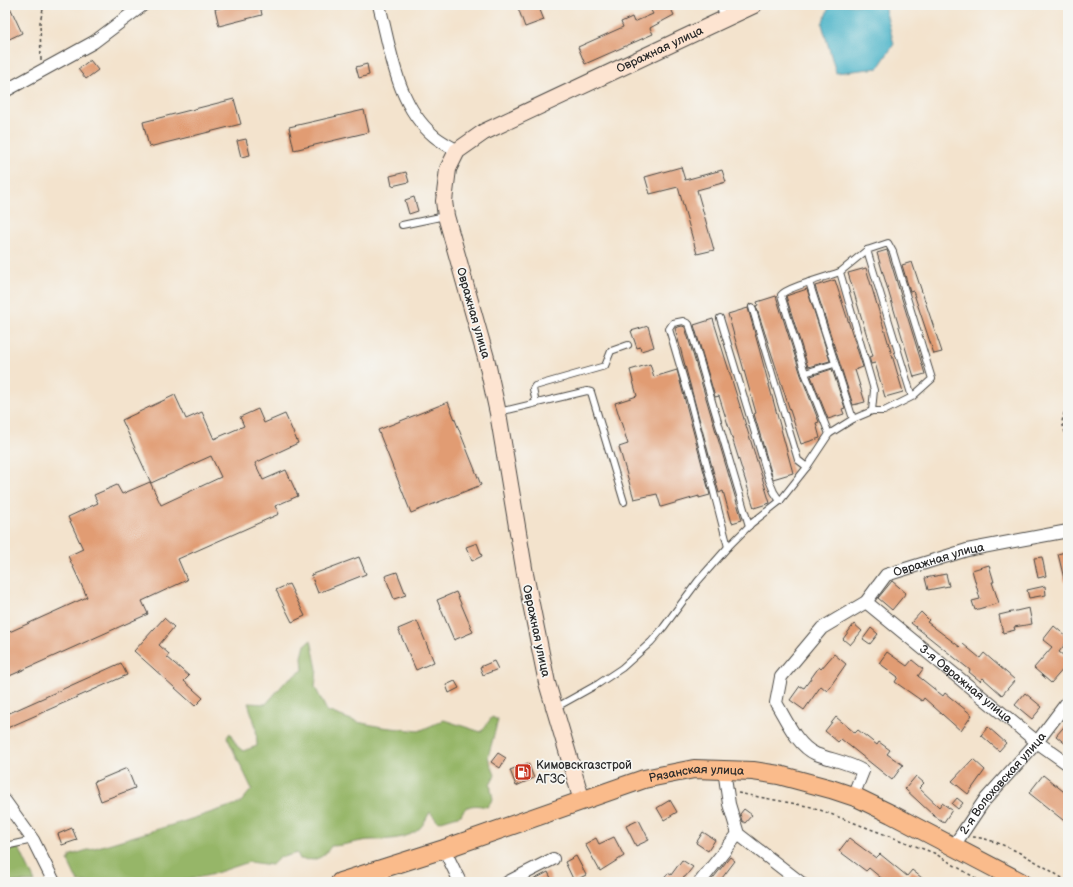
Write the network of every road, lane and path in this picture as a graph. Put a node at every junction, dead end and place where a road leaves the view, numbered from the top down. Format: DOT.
graph roads {
  1 [pos="44,5"];
  2 [pos="143,5"];
  3 [pos="379,5"];
  4 [pos="754,5"];
  5 [pos="722,12"];
  6 [pos="41,72"];
  7 [pos="5,91"];
  8 [pos="457,151"];
  9 [pos="446,216"];
  10 [pos="402,225"];
  11 [pos="867,250"];
  12 [pos="840,272"];
  13 [pos="809,282"];
  14 [pos="752,307"];
  15 [pos="720,318"];
  16 [pos="628,345"];
  17 [pos="834,364"];
  18 [pos="806,373"];
  19 [pos="1068,395"];
  20 [pos="912,397"];
  21 [pos="536,403"];
  22 [pos="872,411"];
  23 [pos="498,413"];
  24 [pos="853,419"];
  25 [pos="829,434"];
  26 [pos="1068,443"];
  27 [pos="807,468"];
  28 [pos="780,501"];
  29 [pos="624,502"];
  30 [pos="750,526"];
  31 [pos="1068,531"];
  32 [pos="728,547"];
  33 [pos="866,602"];
  34 [pos="1068,701"];
  35 [pos="554,708"];
  36 [pos="1037,742"];
  37 [pos="1068,764"];
  38 [pos="724,770"];
  39 [pos="727,791"];
  40 [pos="853,796"];
  41 [pos="582,800"];
  42 [pos="5,801"];
  43 [pos="738,834"];
  44 [pos="33,840"];
  45 [pos="5,846"];
  46 [pos="953,847"];
  47 [pos="444,849"];
  48 [pos="553,859"];
  49 [pos="384,876"];
  50 [pos="54,882"];
  51 [pos="340,882"];
  52 [pos="460,882"];
  53 [pos="508,882"];
  54 [pos="700,882"];
  55 [pos="800,882"];
  56 [pos="982,882"];
  57 [pos="1021,882"];
  58 [pos="1068,882"];
  1 -- 6 [label="path"];
  2 -- 6 [label="street"];
  3 -- 8 [label="street"];
  4 -- 5 [label="street, Овражная улица"];
  5 -- 8 [label="street, Овражная улица"];
  6 -- 7 [label="street"];
  8 -- 9 [label="street, Овражная улица"];
  9 -- 10 [label="lane"];
  9 -- 23 [label="street, Овражная улица"];
  11 -- 12 [label="lane"];
  11 -- 20 [label="lane"];
  11 -- 20 [label="lane"];
  12 -- 13 [label="lane"];
  12 -- 22 [label="lane"];
  13 -- 17 [label="lane"];
  13 -- 18 [label="lane"];
  14 -- 27 [label="lane"];
  15 -- 28 [label="lane"];
  16 -- 21 [label="lane"];
  17 -- 18 [label="lane"];
  17 -- 24 [label="lane"];
  18 -- 25 [label="lane"];
  19 -- 26 [label="path"];
  20 -- 22 [label="lane"];
  21 -- 23 [label="lane"];
  21 -- 29 [label="lane"];
  22 -- 24 [label="lane"];
  23 -- 35 [label="street, Овражная улица"];
  24 -- 25 [label="lane"];
  25 -- 27 [label="lane"];
  27 -- 28 [label="lane"];
  28 -- 30 [label="lane"];
  30 -- 32 [label="lane"];
  30 -- 32 [label="lane"];
  31 -- 33 [label="street, Овражная улица"];
  32 -- 35 [label="lane"];
  33 -- 36 [label="street, 3-я Овражная улица"];
  33 -- 40 [label="street, Овражная улица"];
  34 -- 36 [label="street, 2-я Волоховская улица"];
  35 -- 41 [label="street, Овражная улица"];
  36 -- 37 [label="street, 3-я Овражная улица"];
  36 -- 46 [label="street, 2-я Волоховская улица"];
  38 -- 39 [label="street"];
  38 -- 40 [label="main road, Рязанская улица"];
  38 -- 41 [label="main road, Рязанская улица"];
  39 -- 43 [label="street"];
  39 -- 56 [label="path"];
  40 -- 46 [label="main road, Рязанская улица"];
  41 -- 47 [label="main road, Рязанская улица"];
  42 -- 44 [label="street"];
  43 -- 54 [label="street"];
  43 -- 55 [label="street"];
  44 -- 45 [label="lane"];
  44 -- 50 [label="street"];
  46 -- 57 [label="main road, Рязанская улица"];
  46 -- 58 [label="path"];
  47 -- 49 [label="main road, Рязанская улица"];
  47 -- 52 [label="street"];
  48 -- 53 [label="street"];
  49 -- 51 [label="main road, Рязанская улица"];
}
